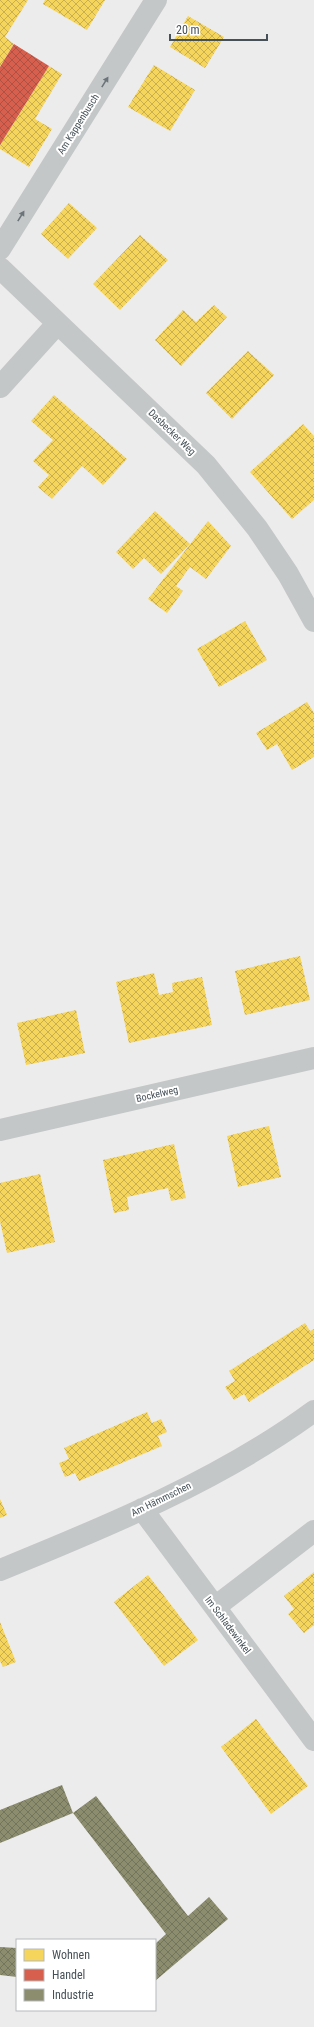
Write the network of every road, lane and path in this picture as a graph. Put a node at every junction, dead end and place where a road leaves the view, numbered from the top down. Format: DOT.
graph roads {
  1 [pos="156,0"];
  2 [pos="0,249"];
  3 [pos="0,268"];
  4 [pos="57,324"];
  5 [pos="0,387"];
  6 [pos="314,622"];
  7 [pos="314,1058"];
  8 [pos="0,1130"];
  9 [pos="314,1411"];
  10 [pos="142,1509"];
  11 [pos="314,1531"];
  12 [pos="0,1570"];
  13 [pos="214,1607"];
  14 [pos="314,1740"];
  2 -- 1 [label="street, Am Kappenbusch, one-way"];
  3 -- 4 [label="street, Dasbecker Weg"];
  4 -- 5 [label="street"];
  4 -- 6 [label="street, Dasbecker Weg"];
  7 -- 8 [label="street, Bockelweg"];
  9 -- 10 [label="street, Am Hämmschen"];
  10 -- 12 [label="street, Am Hämmschen"];
  10 -- 13 [label="street, Im Schladewinkel"];
  11 -- 13 [label="street"];
  13 -- 14 [label="street, Im Schladewinkel"];
}
